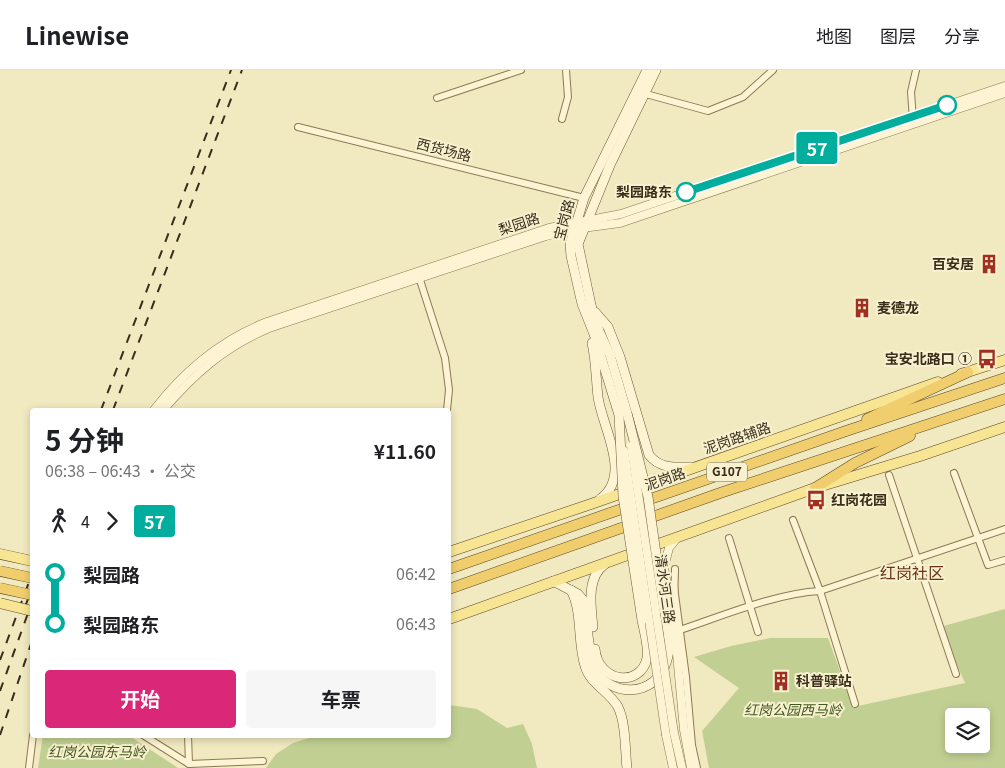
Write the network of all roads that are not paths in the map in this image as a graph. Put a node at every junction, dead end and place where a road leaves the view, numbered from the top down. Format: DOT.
graph roads {
  1 [pos="521,70"];
  2 [pos="566,70"];
  3 [pos="647,70"];
  4 [pos="656,70"];
  5 [pos="773,70"];
  6 [pos="916,70"];
  7 [pos="1005,86"];
  8 [pos="1005,93"];
  9 [pos="646,94"];
  10 [pos="437,98"];
  11 [pos="562,119"];
  12 [pos="913,120"];
  13 [pos="298,127"];
  14 [pos="584,198"];
  15 [pos="581,224"];
  16 [pos="419,277"];
  17 [pos="586,304"];
  18 [pos="1005,360"];
  19 [pos="968,372"];
  20 [pos="1005,378"];
  21 [pos="1005,399"];
  22 [pos="156,408"];
  23 [pos="164,408"];
  24 [pos="447,408"];
  25 [pos="623,414"];
  26 [pos="926,425"];
  27 [pos="1005,427"];
  28 [pos="846,431"];
  29 [pos="697,467"];
  30 [pos="954,473"];
  31 [pos="889,475"];
  32 [pos="814,488"];
  33 [pos="591,504"];
  34 [pos="793,520"];
  35 [pos="1005,529"];
  36 [pos="678,537"];
  37 [pos="730,538"];
  38 [pos="978,538"];
  39 [pos="451,551"];
  40 [pos="0,554"];
  41 [pos="917,559"];
  42 [pos="1005,560"];
  43 [pos="30,561"];
  44 [pos="607,562"];
  45 [pos="451,568"];
  46 [pos="675,569"];
  47 [pos="0,570"];
  48 [pos="30,578"];
  49 [pos="554,581"];
  50 [pos="0,588"];
  51 [pos="451,588"];
  52 [pos="571,590"];
  53 [pos="820,592"];
  54 [pos="30,595"];
  55 [pos="0,603"];
  56 [pos="751,606"];
  57 [pos="30,610"];
  58 [pos="451,618"];
  59 [pos="680,630"];
  60 [pos="758,632"];
  61 [pos="956,674"];
  62 [pos="855,704"];
  63 [pos="670,734"];
  64 [pos="33,738"];
  65 [pos="148,738"];
  66 [pos="188,738"];
  67 [pos="263,761"];
  68 [pos="188,764"];
  69 [pos="29,768"];
  70 [pos="627,768"];
  71 [pos="674,768"];
  72 [pos="682,768"];
  73 [pos="691,768"];
  74 [pos="697,768"];
  1 -- 10 [label="street"];
  2 -- 11 [label="street"];
  3 -- 14 [label="main road, 宝岗路"];
  4 -- 9 [label="main road, 宝岗路"];
  5 -- 9 [label="street"];
  6 -- 12 [label="street"];
  7 -- 12 [label="street, 梨园路"];
  8 -- 12 [label="street, 梨园路"];
  9 -- 15 [label="main road, 宝岗路"];
  12 -- 15 [label="street, 梨园路"];
  13 -- 14 [label="street, 西货场路"];
  14 -- 15 [label="main road, 宝岗路"];
  15 -- 16 [label="street, 梨园路"];
  15 -- 17 [label="main road, 宝岗路"];
  15 -- 22 [label="street, 梨园路"];
  16 -- 23 [label="street, 梨园路"];
  16 -- 24 [label="street"];
  17 -- 25 [label="main road, 宝岗路"];
  17 -- 29 [label="main road"];
  17 -- 33 [label="main road"];
  18 -- 19 [label="main road, 泥岗路辅路"];
  19 -- 28 [label="highway"];
  19 -- 29 [label="main road, 泥岗路辅路"];
  20 -- 28 [label="highway, 泥岗路 / G107"];
  21 -- 26 [label="highway, G107"];
  25 -- 44 [label="main road, bridge"];
  25 -- 52 [label="main road, bridge"];
  25 -- 63 [label="street, 清水河三路, bridge"];
  26 -- 32 [label="highway"];
  26 -- 51 [label="highway, G107"];
  27 -- 32 [label="main road"];
  28 -- 45 [label="highway, 泥岗路 / G107"];
  29 -- 33 [label="main road, 泥岗路辅路"];
  30 -- 38 [label="street"];
  31 -- 41 [label="street"];
  32 -- 36 [label="main road"];
  33 -- 39 [label="main road, 泥岗路辅路"];
  34 -- 53 [label="street"];
  35 -- 38 [label="street"];
  36 -- 44 [label="main road"];
  36 -- 73 [label="street"];
  37 -- 56 [label="street"];
  38 -- 41 [label="street"];
  38 -- 42 [label="street"];
  40 -- 43 [label="main road"];
  41 -- 53 [label="street"];
  41 -- 61 [label="street"];
  44 -- 49 [label="main road"];
  46 -- 59 [label="street"];
  47 -- 48 [label="highway, bridge"];
  49 -- 52 [label="main road"];
  49 -- 58 [label="main road"];
  50 -- 54 [label="highway, bridge"];
  52 -- 70 [label="main road"];
  53 -- 56 [label="street"];
  53 -- 62 [label="street"];
  55 -- 57 [label="main road, bridge"];
  56 -- 59 [label="street"];
  56 -- 60 [label="street"];
  59 -- 74 [label="street"];
  63 -- 71 [label="street, 清水河三路"];
  63 -- 72 [label="street, 清水河三路"];
  64 -- 69 [label="street"];
  65 -- 68 [label="street"];
  66 -- 68 [label="street"];
  67 -- 68 [label="street"];
}
